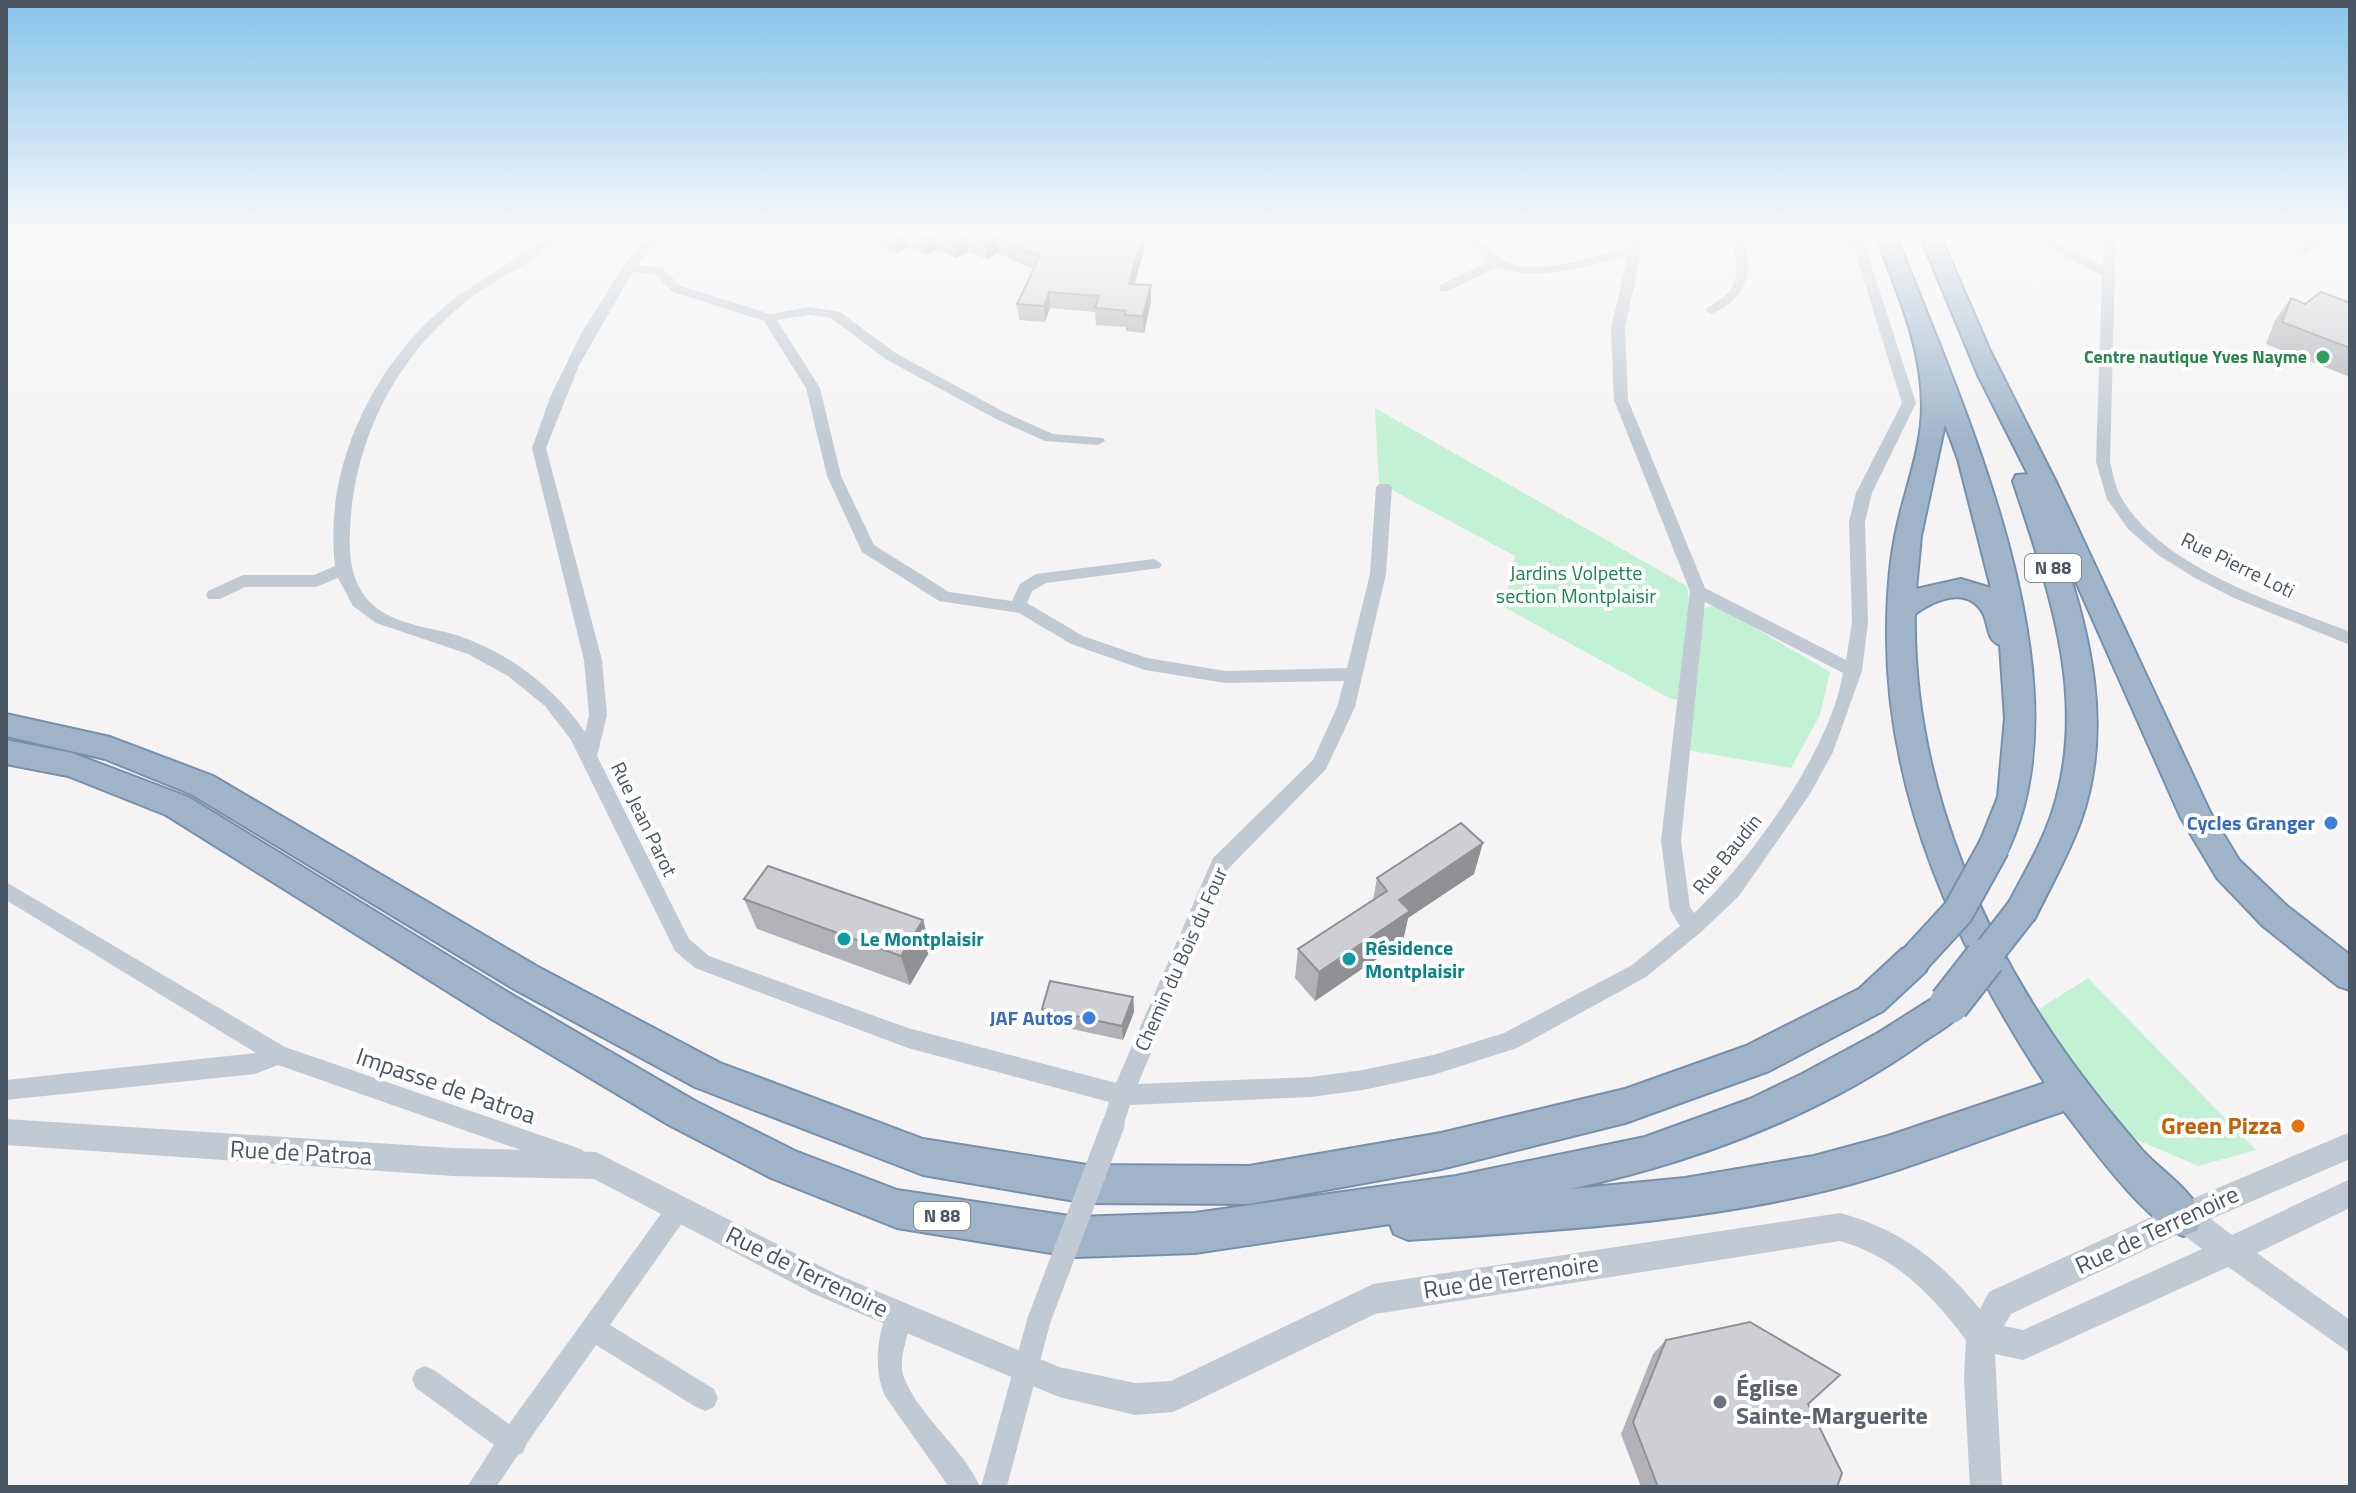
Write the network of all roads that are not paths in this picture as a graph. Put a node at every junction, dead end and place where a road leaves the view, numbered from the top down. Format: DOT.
graph roads {
  1 [pos="458,303"];
  2 [pos="609,303"];
  3 [pos="720,303"];
  4 [pos="1624,303"];
  5 [pos="1722,303"];
  6 [pos="1877,303"];
  7 [pos="1910,303"];
  8 [pos="1960,303"];
  9 [pos="2108,303"];
  10 [pos="1711,310"];
  11 [pos="769,318"];
  12 [pos="1926,347"];
  13 [pos="1983,356"];
  14 [pos="1098,441"];
  15 [pos="1384,487"];
  16 [pos="1154,564"];
  17 [pos="343,569"];
  18 [pos="1698,591"];
  19 [pos="214,595"];
  20 [pos="1017,607"];
  21 [pos="1903,609"];
  22 [pos="2350,639"];
  23 [pos="1853,671"];
  24 [pos="1354,674"];
  25 [pos="2020,718"];
  26 [pos="6,725"];
  27 [pos="6,752"];
  28 [pos="588,756"];
  29 [pos="6,890"];
  30 [pos="1693,927"];
  31 [pos="2350,975"];
  32 [pos="278,1055"];
  33 [pos="6,1090"];
  34 [pos="2071,1092"];
  35 [pos="1122,1095"];
  36 [pos="6,1132"];
  37 [pos="2350,1145"];
  38 [pos="596,1166"];
  39 [pos="2350,1193"];
  40 [pos="679,1208"];
  41 [pos="2183,1217"];
  42 [pos="1195,1233"];
  43 [pos="2228,1250"];
  44 [pos="898,1316"];
  45 [pos="595,1330"];
  46 [pos="1981,1336"];
  47 [pos="2350,1338"];
  48 [pos="1024,1366"];
  49 [pos="425,1379"];
  50 [pos="705,1398"];
  51 [pos="514,1444"];
  52 [pos="480,1487"];
  53 [pos="987,1487"];
  54 [pos="1986,1487"];
  1 -- 17 [label="street"];
  2 -- 28 [label="street, Rue Jean Parot"];
  3 -- 11 [label="street"];
  4 -- 18 [label="street"];
  5 -- 10 [label="street"];
  6 -- 23 [label="street, Rue Baudin"];
  7 -- 12 [label="highway, N 88"];
  8 -- 13 [label="highway, N 88"];
  9 -- 22 [label="street, Rue Pierre Loti"];
  11 -- 14 [label="street"];
  11 -- 20 [label="street"];
  12 -- 21 [label="highway"];
  12 -- 25 [label="highway, N 88"];
  13 -- 31 [label="highway"];
  13 -- 42 [label="highway, N 88, bridge"];
  15 -- 24 [label="street, Chemin du Bois du Four"];
  16 -- 20 [label="street"];
  17 -- 19 [label="street"];
  17 -- 28 [label="street"];
  18 -- 23 [label="street"];
  18 -- 30 [label="street"];
  20 -- 24 [label="street"];
  21 -- 25 [label="highway"];
  21 -- 34 [label="highway"];
  23 -- 30 [label="street, Rue Baudin"];
  24 -- 35 [label="street, Chemin du Bois du Four"];
  25 -- 26 [label="highway, N 88, bridge"];
  27 -- 42 [label="highway, N 88"];
  28 -- 35 [label="street, Rue Jean Parot"];
  29 -- 32 [label="street, Impasse de Patroa"];
  30 -- 35 [label="street, Rue Baudin"];
  32 -- 33 [label="street"];
  32 -- 38 [label="street, Impasse de Patroa"];
  34 -- 41 [label="highway"];
  34 -- 42 [label="highway"];
  35 -- 48 [label="street, bridge"];
  36 -- 38 [label="street, Rue de Patroa"];
  37 -- 41 [label="street, Rue de Terrenoire"];
  38 -- 40 [label="street, Rue de Terrenoire"];
  39 -- 43 [label="street"];
  40 -- 44 [label="street, Rue de Terrenoire"];
  40 -- 45 [label="street"];
  41 -- 43 [label="street"];
  41 -- 46 [label="street, Rue de Terrenoire"];
  43 -- 46 [label="street"];
  43 -- 47 [label="street"];
  44 -- 48 [label="street, Rue de Terrenoire"];
  44 -- 53 [label="street"];
  45 -- 50 [label="street"];
  45 -- 51 [label="street"];
  46 -- 48 [label="street, Rue de Terrenoire"];
  46 -- 54 [label="street"];
  48 -- 53 [label="street"];
  49 -- 51 [label="street"];
  51 -- 52 [label="street"];
}
